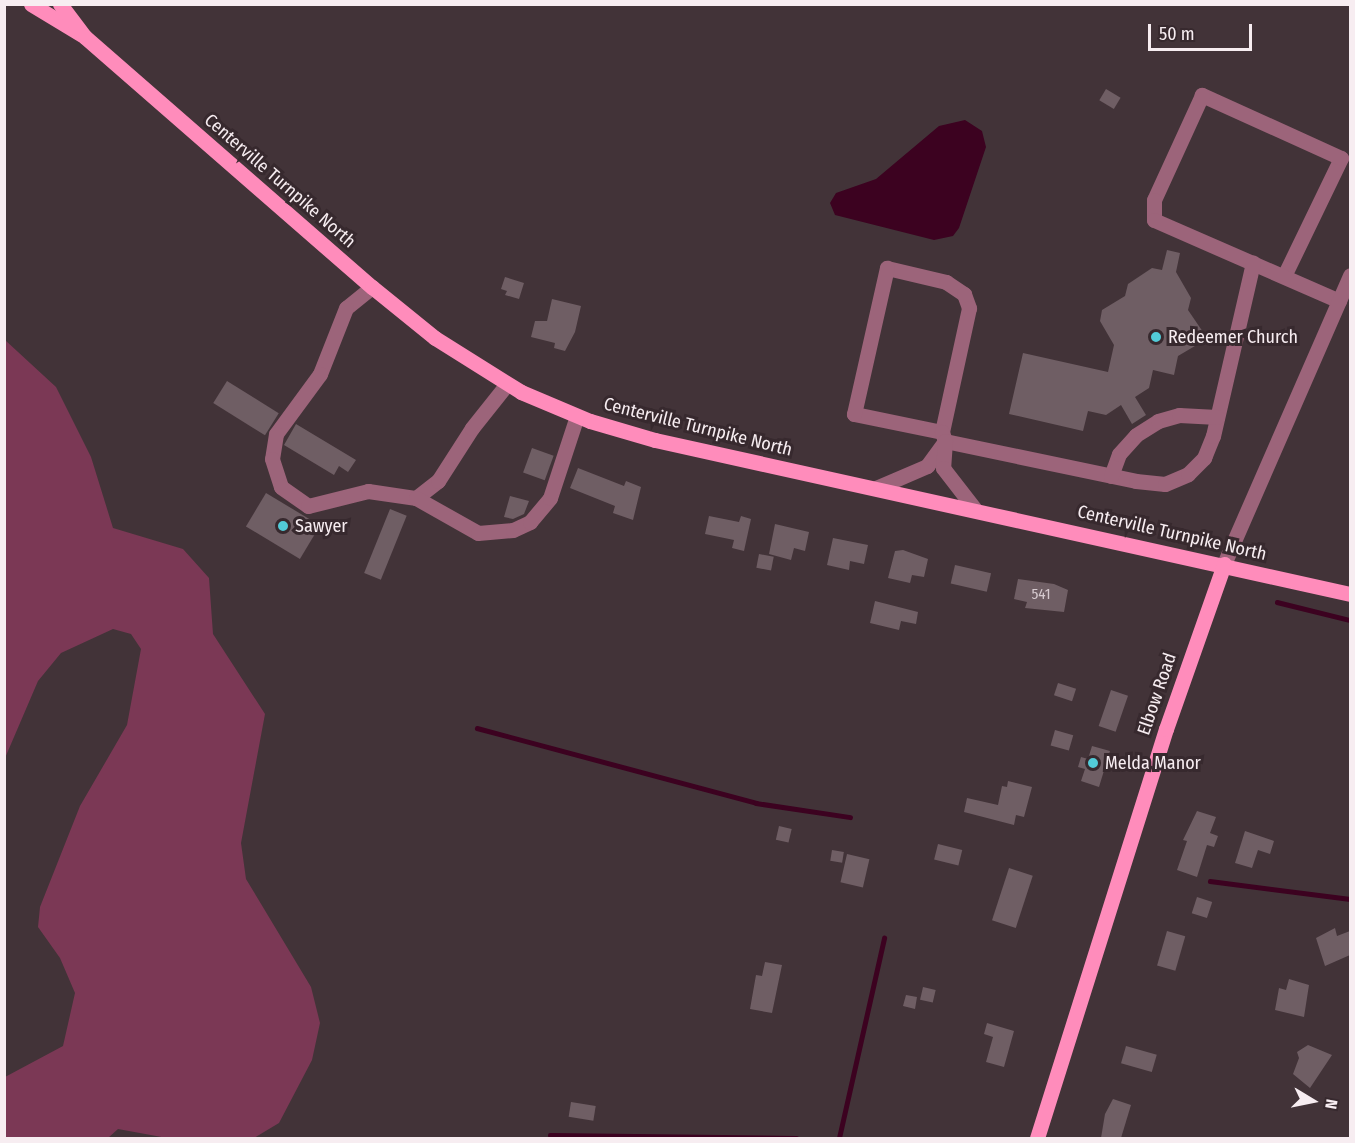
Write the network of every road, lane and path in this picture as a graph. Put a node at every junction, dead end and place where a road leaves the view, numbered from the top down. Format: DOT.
graph roads {
  1 [pos="31,4"];
  2 [pos="60,4"];
  3 [pos="85,37"];
  4 [pos="1253,263"];
  5 [pos="1350,275"];
  6 [pos="1284,276"];
  7 [pos="372,287"];
  8 [pos="1339,301"];
  9 [pos="507,384"];
  10 [pos="578,416"];
  11 [pos="1217,417"];
  12 [pos="943,437"];
  13 [pos="1111,476"];
  14 [pos="876,488"];
  15 [pos="416,498"];
  16 [pos="974,508"];
  17 [pos="1224,564"];
  18 [pos="1350,594"];
  19 [pos="1037,1138"];
  1 -- 3 [label="main road, Centerville Turnpike North"];
  2 -- 3 [label="main road, Centerville Turnpike North"];
  3 -- 7 [label="main road, Centerville Turnpike North"];
  4 -- 6 [label="street"];
  4 -- 6 [label="street"];
  4 -- 11 [label="street"];
  5 -- 8 [label="street, Elbow Road"];
  6 -- 8 [label="street"];
  7 -- 9 [label="main road, Centerville Turnpike North"];
  7 -- 15 [label="street"];
  8 -- 17 [label="street, Elbow Road"];
  9 -- 10 [label="main road, Centerville Turnpike North"];
  9 -- 15 [label="street"];
  10 -- 14 [label="main road, Centerville Turnpike North"];
  10 -- 15 [label="street"];
  11 -- 13 [label="street"];
  11 -- 13 [label="street"];
  12 -- 12 [label="street"];
  12 -- 13 [label="street"];
  12 -- 14 [label="street"];
  12 -- 16 [label="street"];
  14 -- 16 [label="main road, Centerville Turnpike North"];
  16 -- 17 [label="main road, Centerville Turnpike North"];
  17 -- 18 [label="main road, Centerville Turnpike North"];
  17 -- 19 [label="main road, Elbow Road"];
}
